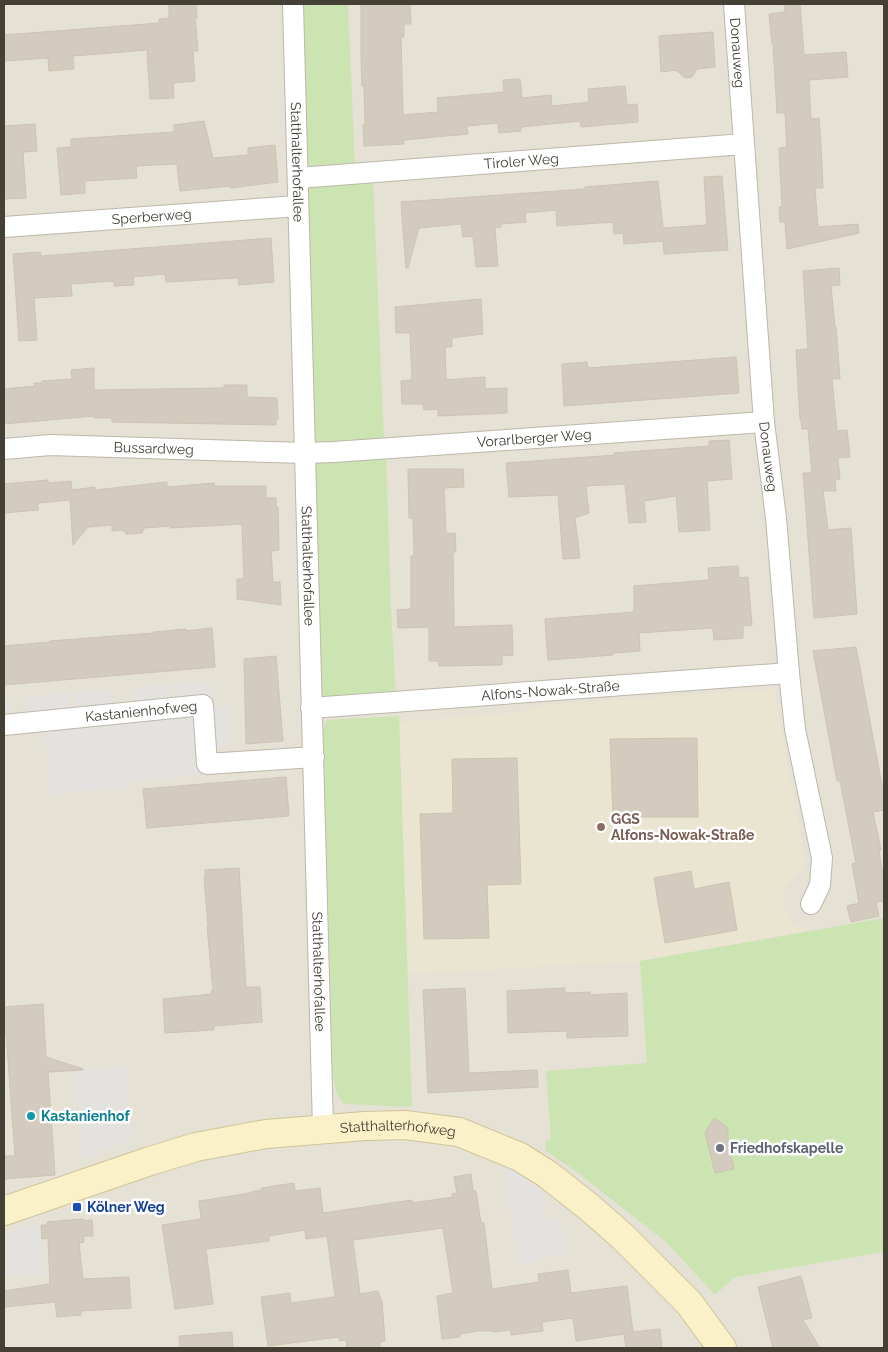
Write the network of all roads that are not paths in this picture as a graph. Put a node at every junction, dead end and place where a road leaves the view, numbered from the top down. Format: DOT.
graph roads {
  1 [pos="293,4"];
  2 [pos="734,4"];
  3 [pos="744,144"];
  4 [pos="298,178"];
  5 [pos="298,206"];
  6 [pos="4,227"];
  7 [pos="764,422"];
  8 [pos="4,449"];
  9 [pos="305,453"];
  10 [pos="788,673"];
  11 [pos="311,708"];
  12 [pos="4,725"];
  13 [pos="314,757"];
  14 [pos="810,904"];
  15 [pos="324,1128"];
  16 [pos="4,1211"];
  17 [pos="722,1348"];
  1 -- 4 [label="street, Statthalterhofallee"];
  2 -- 3 [label="street, Donauweg"];
  3 -- 4 [label="street, Tiroler Weg"];
  3 -- 7 [label="street, Donauweg"];
  4 -- 5 [label="street, Statthalterhofallee"];
  5 -- 6 [label="street, Sperberweg"];
  5 -- 9 [label="street, Statthalterhofallee"];
  7 -- 9 [label="street, Vorarlberger Weg"];
  7 -- 10 [label="street, Donauweg"];
  8 -- 9 [label="street, Bussardweg"];
  9 -- 11 [label="street, Statthalterhofallee"];
  10 -- 11 [label="street, Alfons-Nowak-Straße"];
  10 -- 14 [label="street, Donauweg"];
  11 -- 13 [label="street, Statthalterhofallee"];
  12 -- 13 [label="street, Kastanienhofweg"];
  13 -- 15 [label="street, Statthalterhofallee"];
  15 -- 16 [label="street, Statthalterhofweg"];
  15 -- 17 [label="street, Statthalterhofweg"];
}
